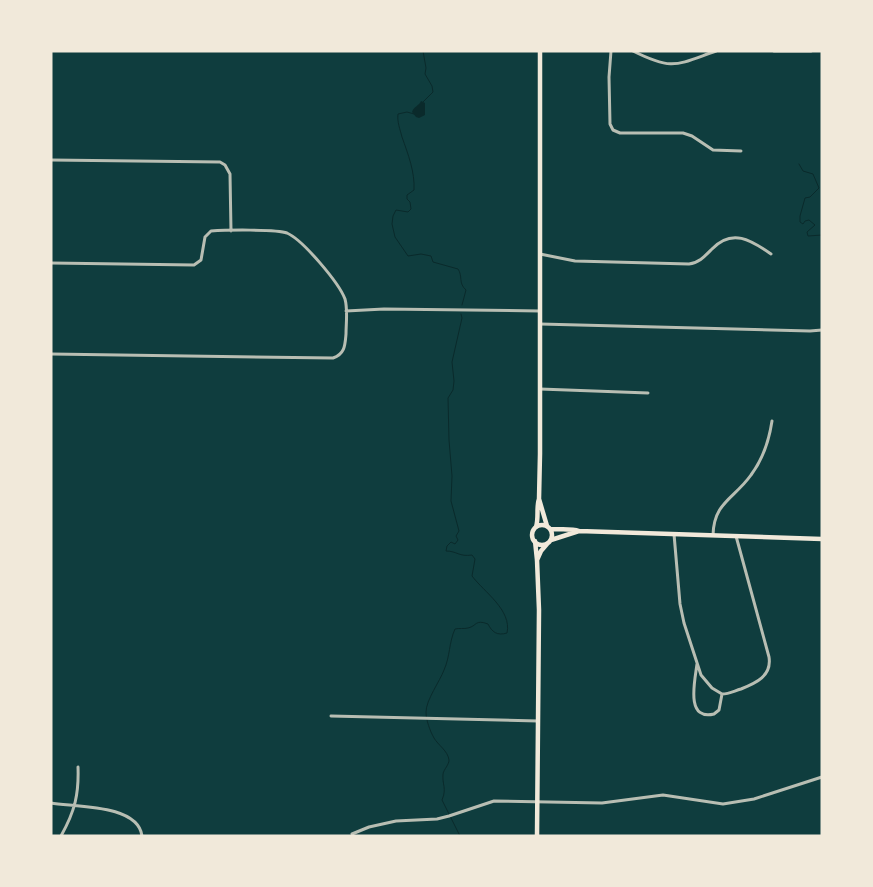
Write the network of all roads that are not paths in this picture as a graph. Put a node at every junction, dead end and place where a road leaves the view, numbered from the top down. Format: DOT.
graph roads {
  1 [pos="540,51"];
  2 [pos="611,51"];
  3 [pos="633,51"];
  4 [pos="716,51"];
  5 [pos="774,51"];
  6 [pos="811,51"];
  7 [pos="741,152"];
  8 [pos="51,160"];
  9 [pos="231,231"];
  10 [pos="540,254"];
  11 [pos="771,254"];
  12 [pos="51,263"];
  13 [pos="346,311"];
  14 [pos="540,311"];
  15 [pos="540,324"];
  16 [pos="822,330"];
  17 [pos="51,354"];
  18 [pos="540,389"];
  19 [pos="648,393"];
  20 [pos="772,421"];
  21 [pos="539,499"];
  22 [pos="536,527"];
  23 [pos="549,527"];
  24 [pos="578,532"];
  25 [pos="674,534"];
  26 [pos="713,535"];
  27 [pos="736,536"];
  28 [pos="822,539"];
  29 [pos="534,541"];
  30 [pos="549,541"];
  31 [pos="538,560"];
  32 [pos="697,663"];
  33 [pos="722,694"];
  34 [pos="331,716"];
  35 [pos="538,721"];
  36 [pos="78,767"];
  37 [pos="822,777"];
  38 [pos="537,801"];
  39 [pos="51,803"];
  40 [pos="75,804"];
  41 [pos="352,834"];
  42 [pos="61,836"];
  43 [pos="142,836"];
  44 [pos="537,836"];
  1 -- 10 [label="main road"];
  2 -- 7 [label="street"];
  3 -- 4 [label="street"];
  5 -- 6 [label="street"];
  8 -- 9 [label="street"];
  9 -- 12 [label="street"];
  9 -- 13 [label="street"];
  10 -- 11 [label="street"];
  10 -- 14 [label="main road"];
  13 -- 14 [label="street"];
  13 -- 17 [label="street"];
  14 -- 15 [label="main road"];
  15 -- 16 [label="street"];
  15 -- 18 [label="main road"];
  18 -- 19 [label="street"];
  18 -- 21 [label="main road"];
  20 -- 26 [label="street"];
  21 -- 22 [label="main road"];
  21 -- 23 [label="main road"];
  22 -- 23 [label="main road"];
  22 -- 29 [label="main road"];
  23 -- 24 [label="main road"];
  23 -- 30 [label="main road"];
  24 -- 25 [label="main road"];
  24 -- 30 [label="main road"];
  25 -- 26 [label="main road"];
  25 -- 32 [label="street"];
  26 -- 27 [label="main road"];
  27 -- 28 [label="main road"];
  27 -- 33 [label="street"];
  29 -- 30 [label="main road"];
  29 -- 31 [label="main road"];
  30 -- 31 [label="main road"];
  31 -- 35 [label="main road"];
  32 -- 33 [label="street"];
  32 -- 33 [label="street"];
  34 -- 35 [label="street"];
  35 -- 38 [label="main road"];
  36 -- 40 [label="street"];
  37 -- 38 [label="street"];
  38 -- 41 [label="street"];
  38 -- 44 [label="main road"];
  39 -- 40 [label="street"];
  40 -- 42 [label="street"];
  40 -- 43 [label="street"];
}
